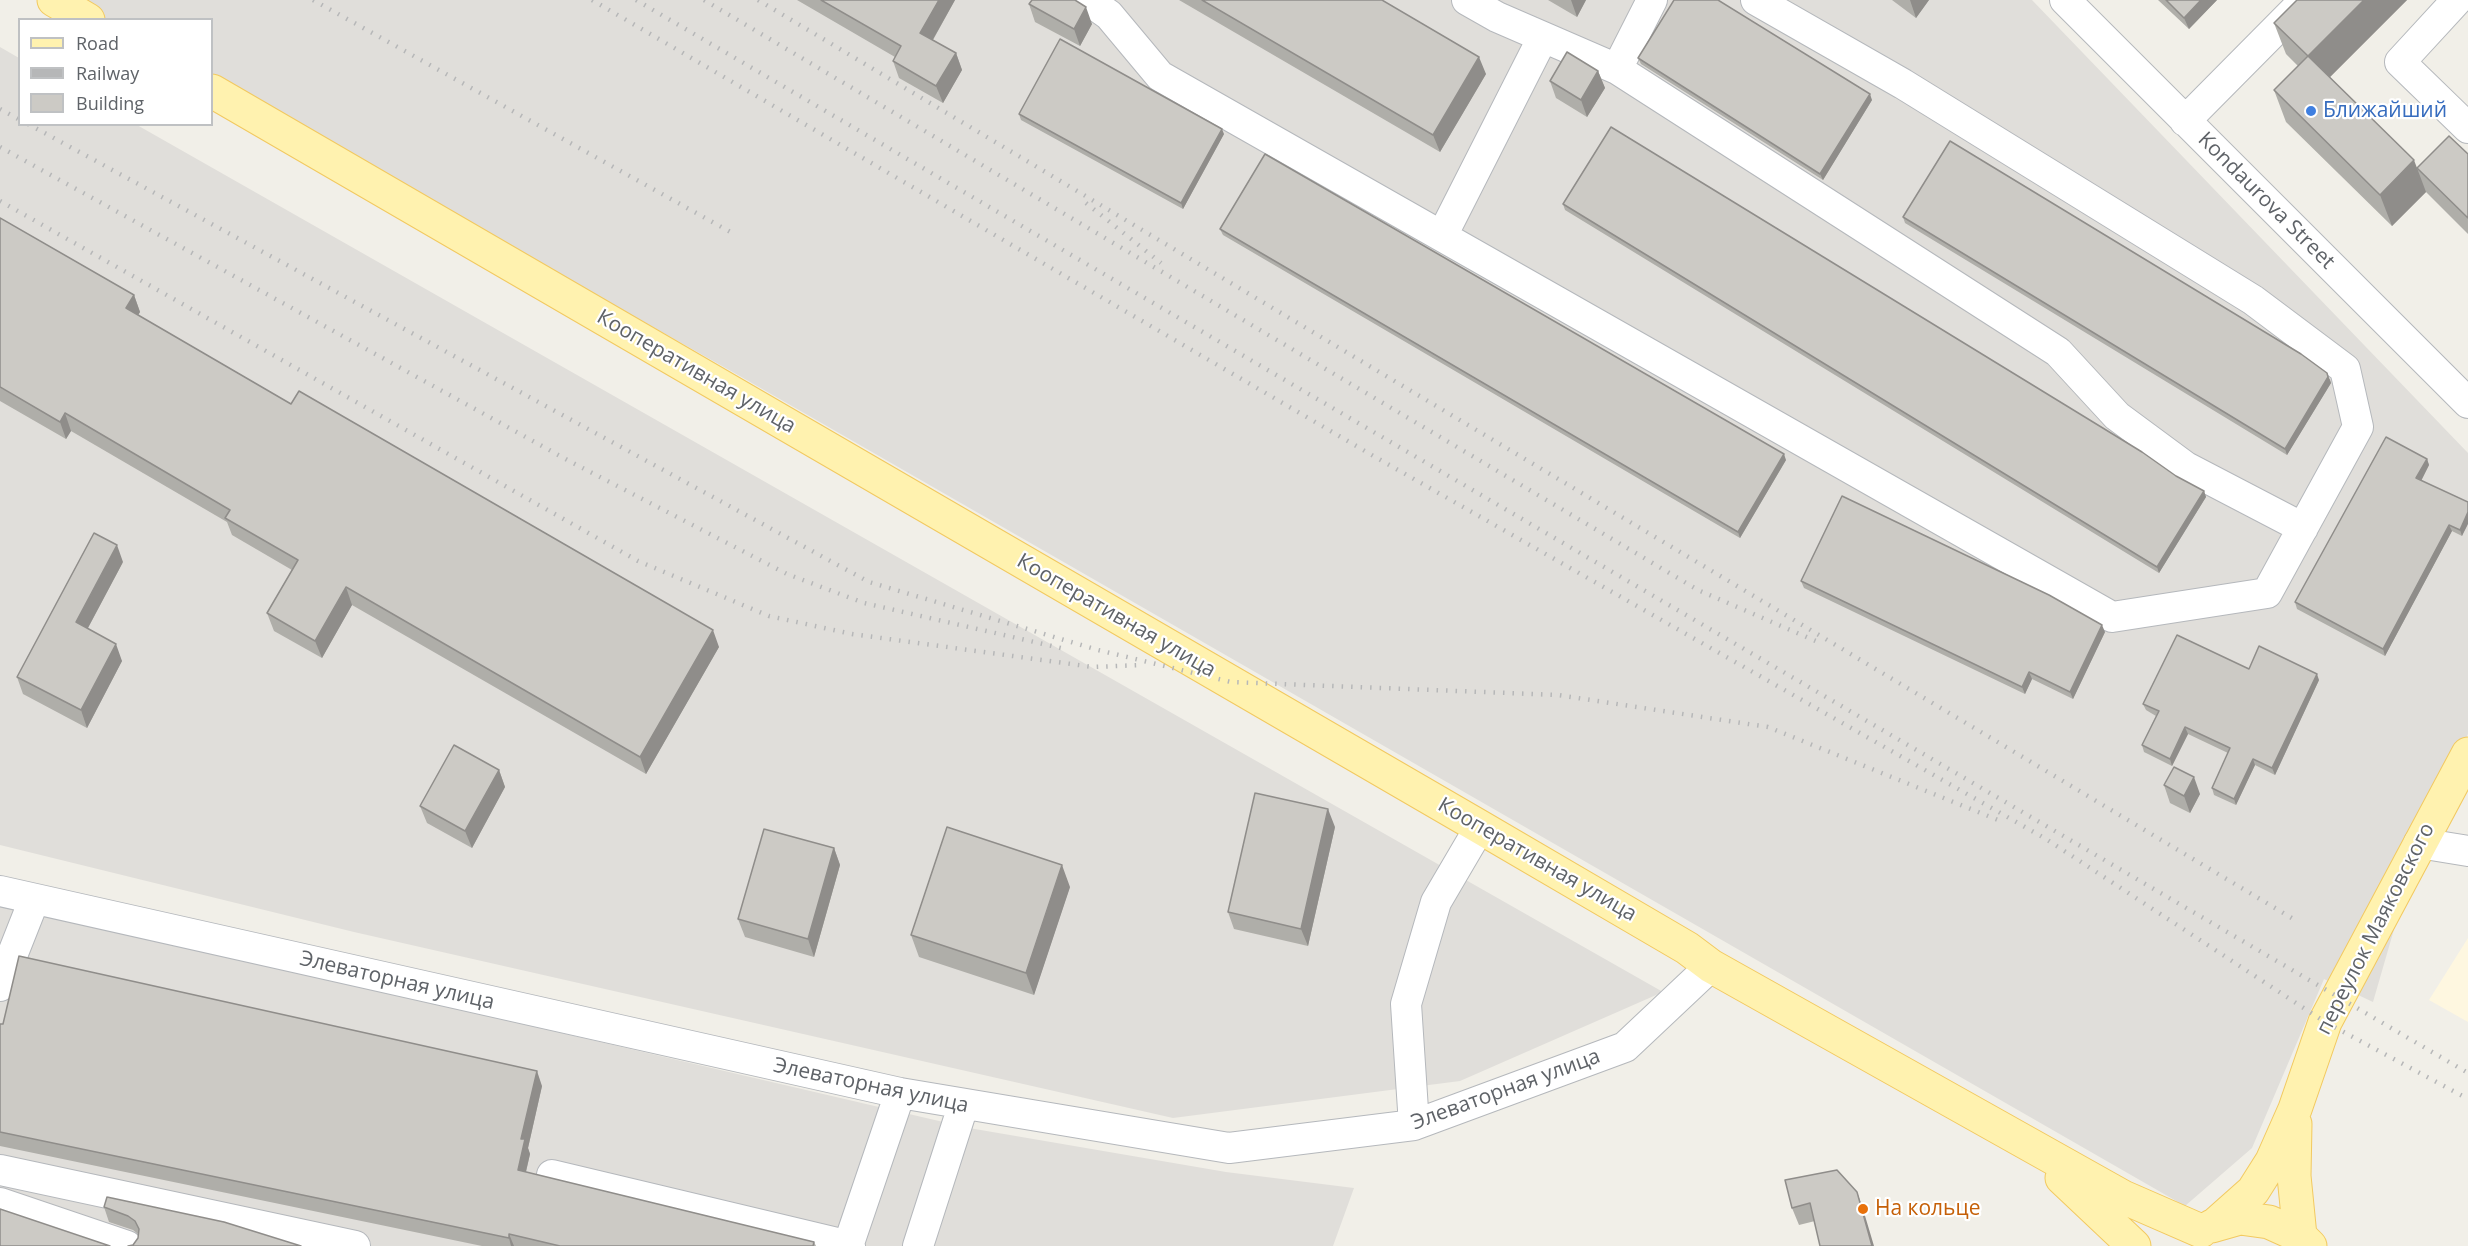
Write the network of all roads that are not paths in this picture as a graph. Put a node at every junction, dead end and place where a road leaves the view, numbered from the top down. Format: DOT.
graph roads {
  1 [pos="54,0"];
  2 [pos="1088,0"];
  3 [pos="1467,0"];
  4 [pos="1652,0"];
  5 [pos="1756,0"];
  6 [pos="2065,0"];
  7 [pos="2305,0"];
  8 [pos="2457,0"];
  9 [pos="85,18"];
  10 [pos="1543,37"];
  11 [pos="1617,69"];
  12 [pos="213,92"];
  13 [pos="2185,121"];
  14 [pos="2468,128"];
  15 [pos="1442,236"];
  16 [pos="2468,402"];
  17 [pos="2303,528"];
  18 [pos="2468,754"];
  19 [pos="1480,826"];
  20 [pos="2420,843"];
  21 [pos="2468,851"];
  22 [pos="0,891"];
  23 [pos="34,900"];
  24 [pos="1711,966"];
  25 [pos="0,986"];
  26 [pos="900,1093"];
  27 [pos="963,1106"];
  28 [pos="2295,1109"];
  29 [pos="1414,1125"];
  30 [pos="2020,1141"];
  31 [pos="0,1170"];
  32 [pos="552,1176"];
  33 [pos="0,1203"];
  34 [pos="2202,1234"];
  35 [pos="2305,1241"];
  36 [pos="127,1246"];
  37 [pos="355,1246"];
  38 [pos="849,1246"];
  39 [pos="918,1246"];
  40 [pos="2134,1246"];
  1 -- 9 [label="main road"];
  2 -- 15 [label="street"];
  3 -- 10 [label="street"];
  4 -- 11 [label="street"];
  5 -- 17 [label="street"];
  6 -- 13 [label="street, Kondaurova Street"];
  7 -- 13 [label="street"];
  8 -- 14 [label="street"];
  10 -- 11 [label="street"];
  10 -- 15 [label="street"];
  11 -- 17 [label="street"];
  12 -- 19 [label="main road, Кооперативная улица"];
  13 -- 16 [label="street, Kondaurova Street"];
  15 -- 17 [label="street"];
  18 -- 20 [label="main road, переулок Маяковского"];
  19 -- 24 [label="main road, Кооперативная улица"];
  19 -- 29 [label="street"];
  20 -- 21 [label="street"];
  20 -- 28 [label="main road, переулок Маяковского"];
  22 -- 23 [label="street, Элеваторная улица"];
  23 -- 25 [label="street"];
  23 -- 26 [label="street, Элеваторная улица"];
  24 -- 29 [label="street, Элеваторная улица"];
  24 -- 30 [label="main road, Кооперативная улица"];
  26 -- 27 [label="street, Элеваторная улица"];
  26 -- 38 [label="street"];
  27 -- 29 [label="street, Элеваторная улица"];
  27 -- 39 [label="street"];
  28 -- 34 [label="main road"];
  28 -- 35 [label="main road"];
  30 -- 34 [label="main road, Кооперативная улица"];
  30 -- 40 [label="main road, Кооперативная улица"];
  31 -- 37 [label="street"];
  32 -- 38 [label="street"];
  33 -- 36 [label="street"];
  34 -- 35 [label="main road"];
}
